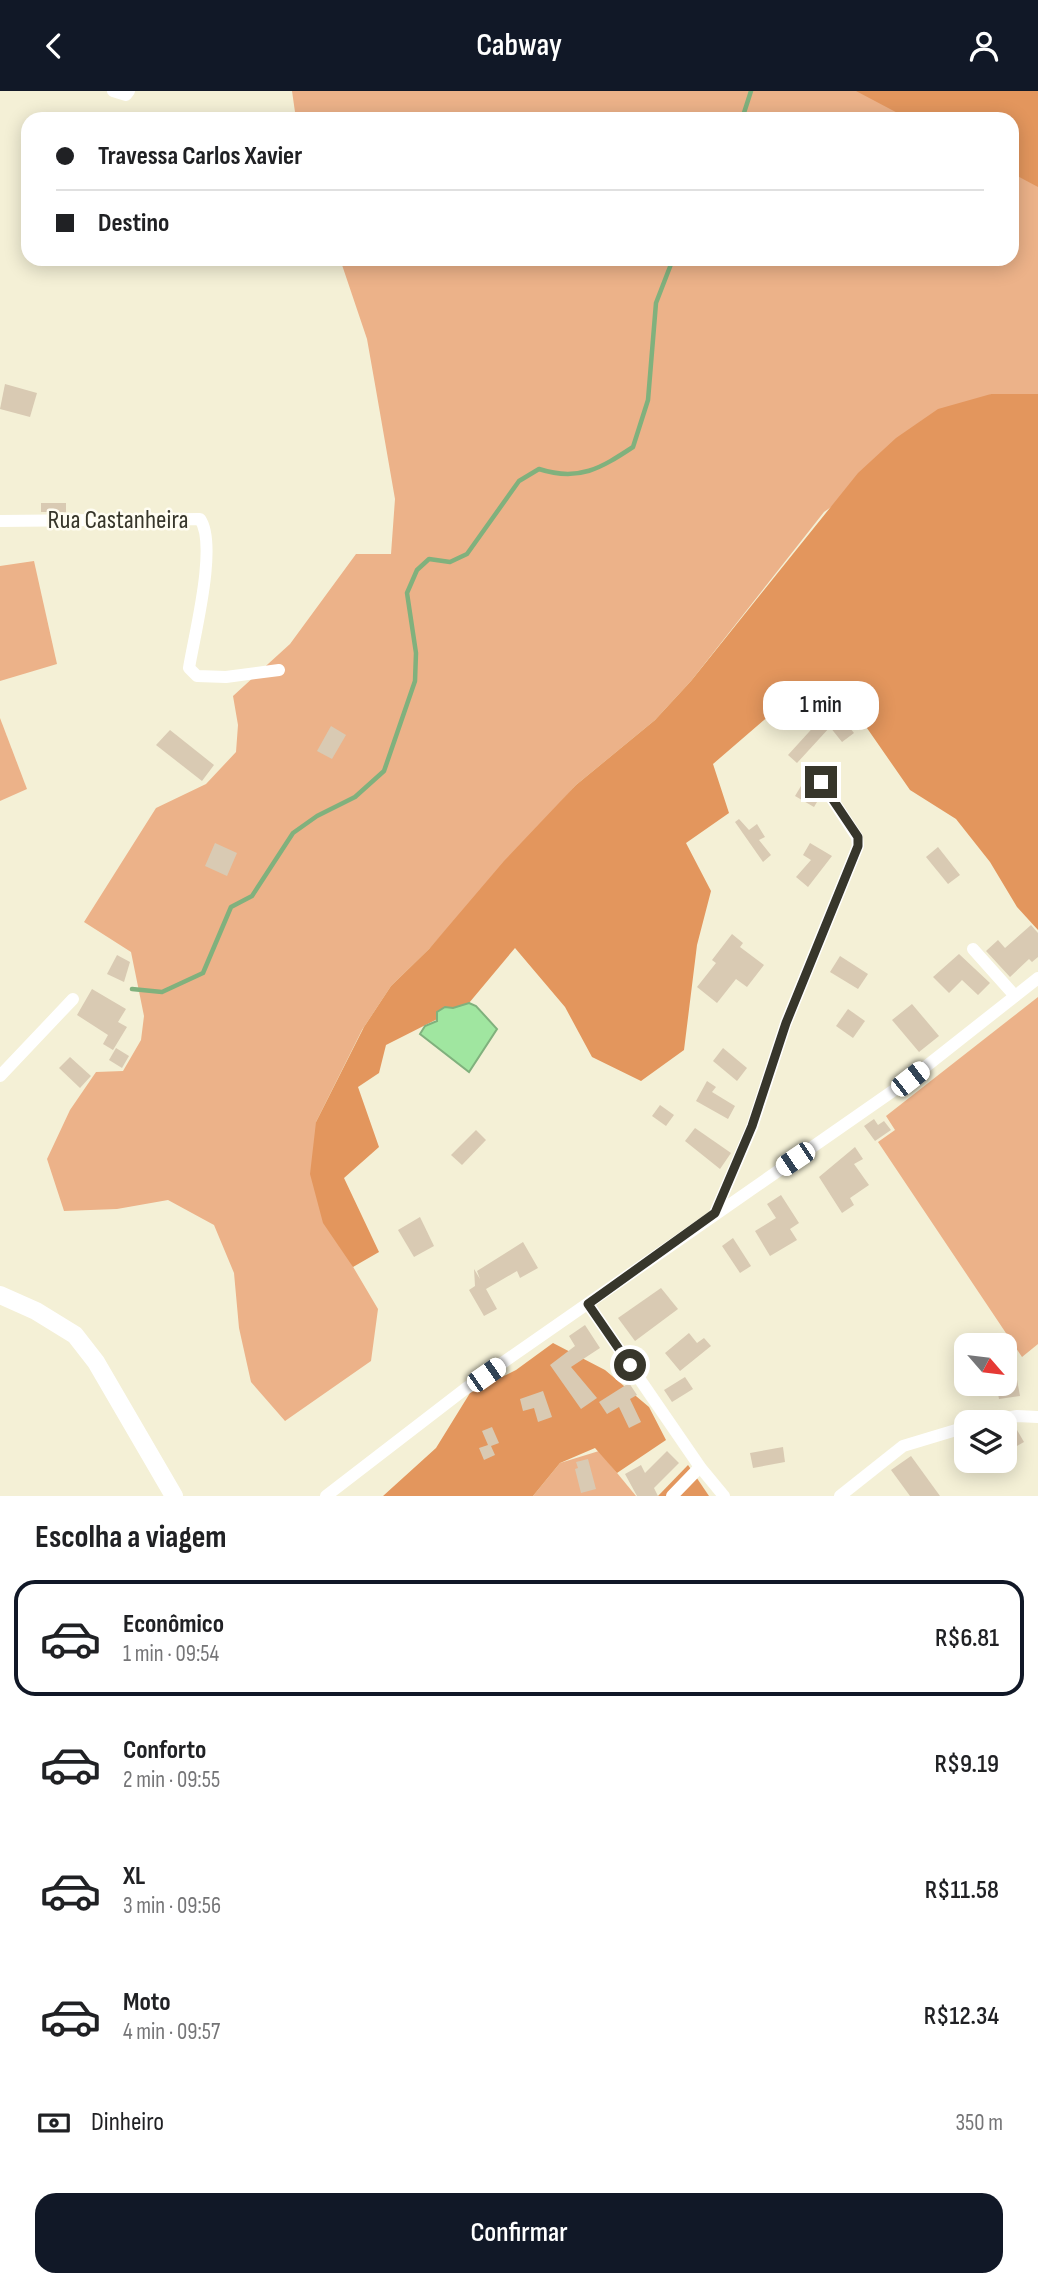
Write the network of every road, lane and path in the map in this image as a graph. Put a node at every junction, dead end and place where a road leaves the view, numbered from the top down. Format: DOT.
graph roads {
  1 [pos="113,91"];
  2 [pos="129,91"];
  3 [pos="0,520"];
  4 [pos="279,670"];
  5 [pos="821,782"];
  6 [pos="973,949"];
  7 [pos="1038,978"];
  8 [pos="1015,996"];
  9 [pos="73,999"];
  10 [pos="0,1076"];
  11 [pos="715,1213"];
  12 [pos="0,1295"];
  13 [pos="588,1304"];
  14 [pos="1017,1416"];
  15 [pos="1038,1417"];
  16 [pos="954,1430"];
  17 [pos="700,1467"];
  18 [pos="174,1496"];
  19 [pos="326,1496"];
  20 [pos="672,1496"];
  21 [pos="724,1496"];
  22 [pos="840,1496"];
  1 -- 2 [label="street"];
  3 -- 4 [label="street, Rua Castanheira"];
  5 -- 11 [label="street"];
  6 -- 8 [label="street"];
  7 -- 8 [label="street"];
  8 -- 11 [label="street"];
  9 -- 10 [label="street"];
  11 -- 13 [label="street"];
  12 -- 18 [label="street"];
  13 -- 17 [label="street"];
  13 -- 19 [label="street"];
  14 -- 15 [label="street"];
  16 -- 22 [label="street"];
  17 -- 20 [label="street"];
  17 -- 21 [label="street"];
}
